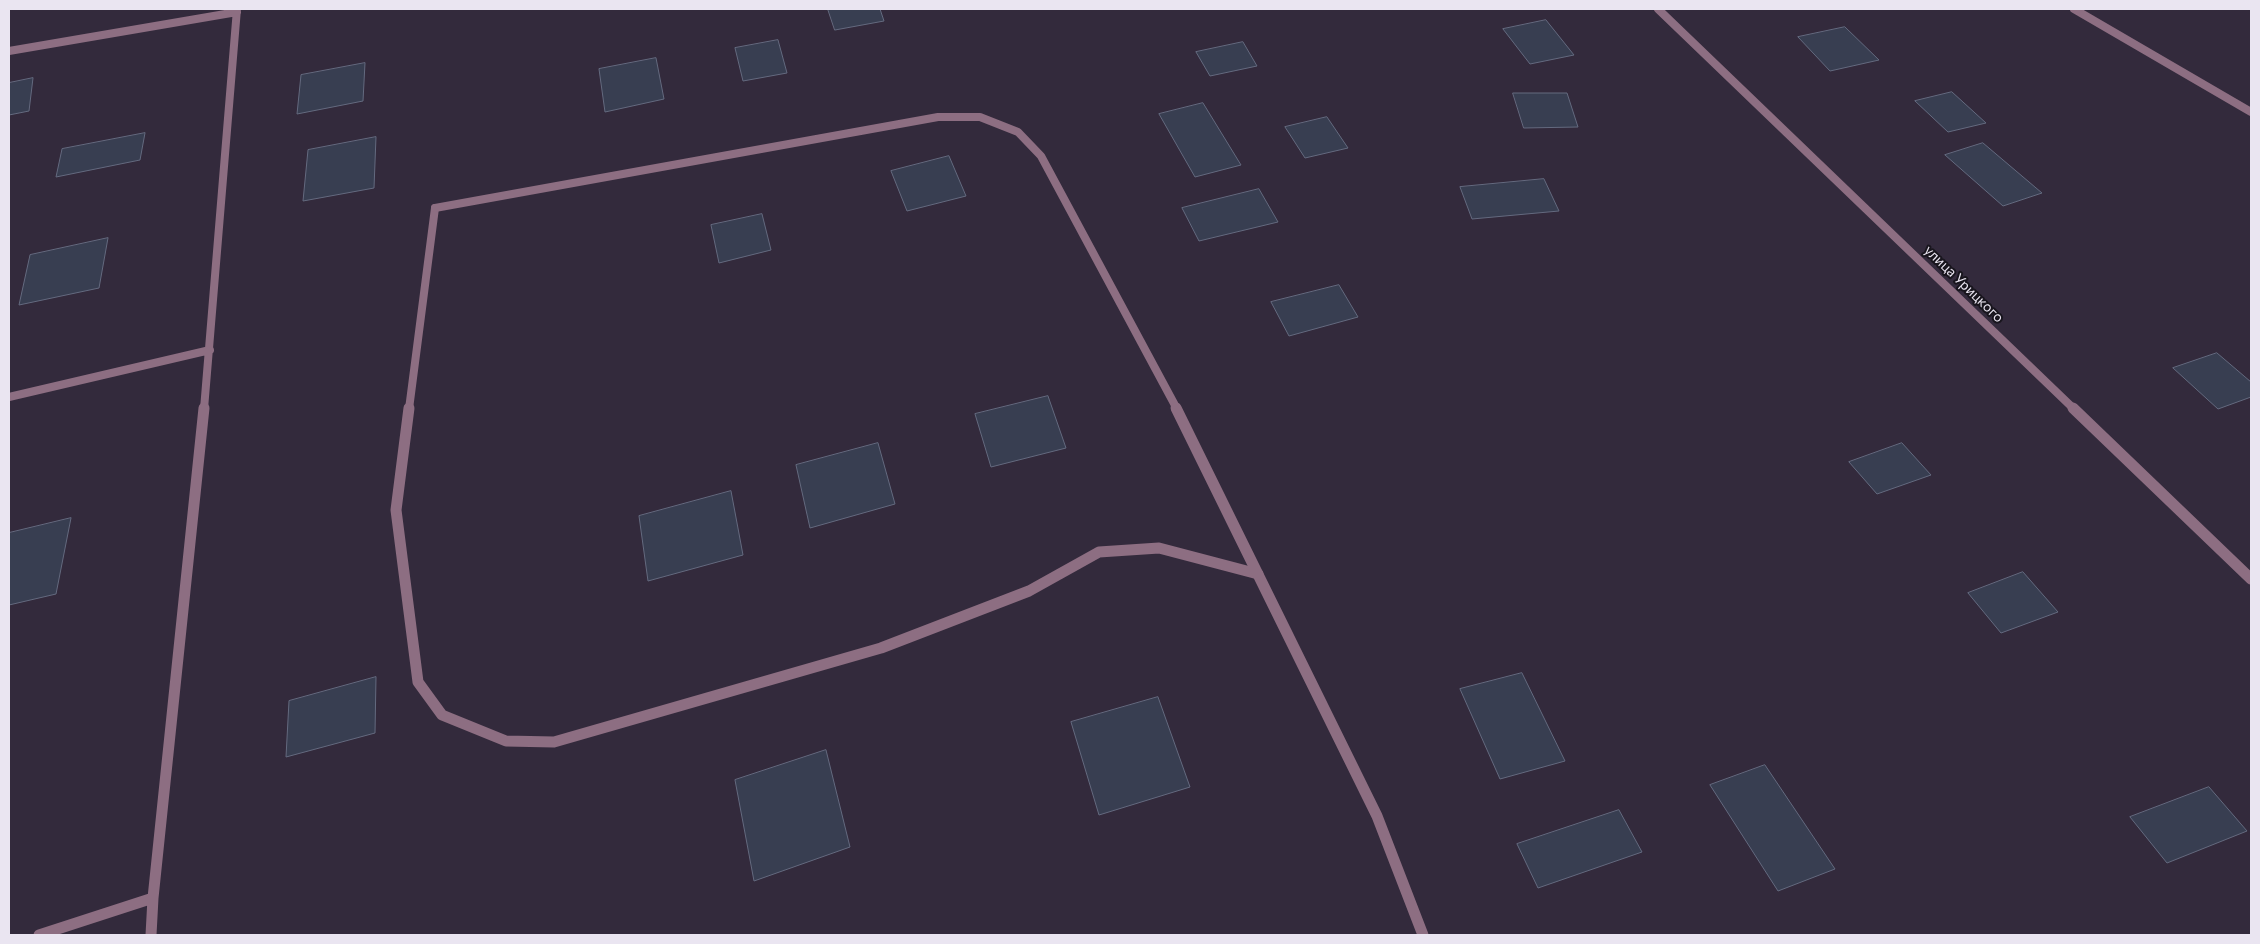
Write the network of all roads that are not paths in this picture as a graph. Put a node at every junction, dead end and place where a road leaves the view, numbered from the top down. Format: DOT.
graph roads {
  1 [pos="1658,9"];
  2 [pos="2074,9"];
  3 [pos="237,10"];
  4 [pos="9,51"];
  5 [pos="2251,112"];
  6 [pos="210,350"];
  7 [pos="9,397"];
  8 [pos="1258,574"];
  9 [pos="2251,580"];
  10 [pos="153,898"];
  11 [pos="39,935"];
  12 [pos="151,935"];
  13 [pos="1423,935"];
  1 -- 9 [label="street, улица Урицкого"];
  2 -- 5 [label="street"];
  3 -- 4 [label="street"];
  3 -- 6 [label="street"];
  6 -- 7 [label="street"];
  6 -- 10 [label="street"];
  8 -- 8 [label="street"];
  8 -- 13 [label="street"];
  10 -- 11 [label="street"];
  10 -- 12 [label="street"];
}
